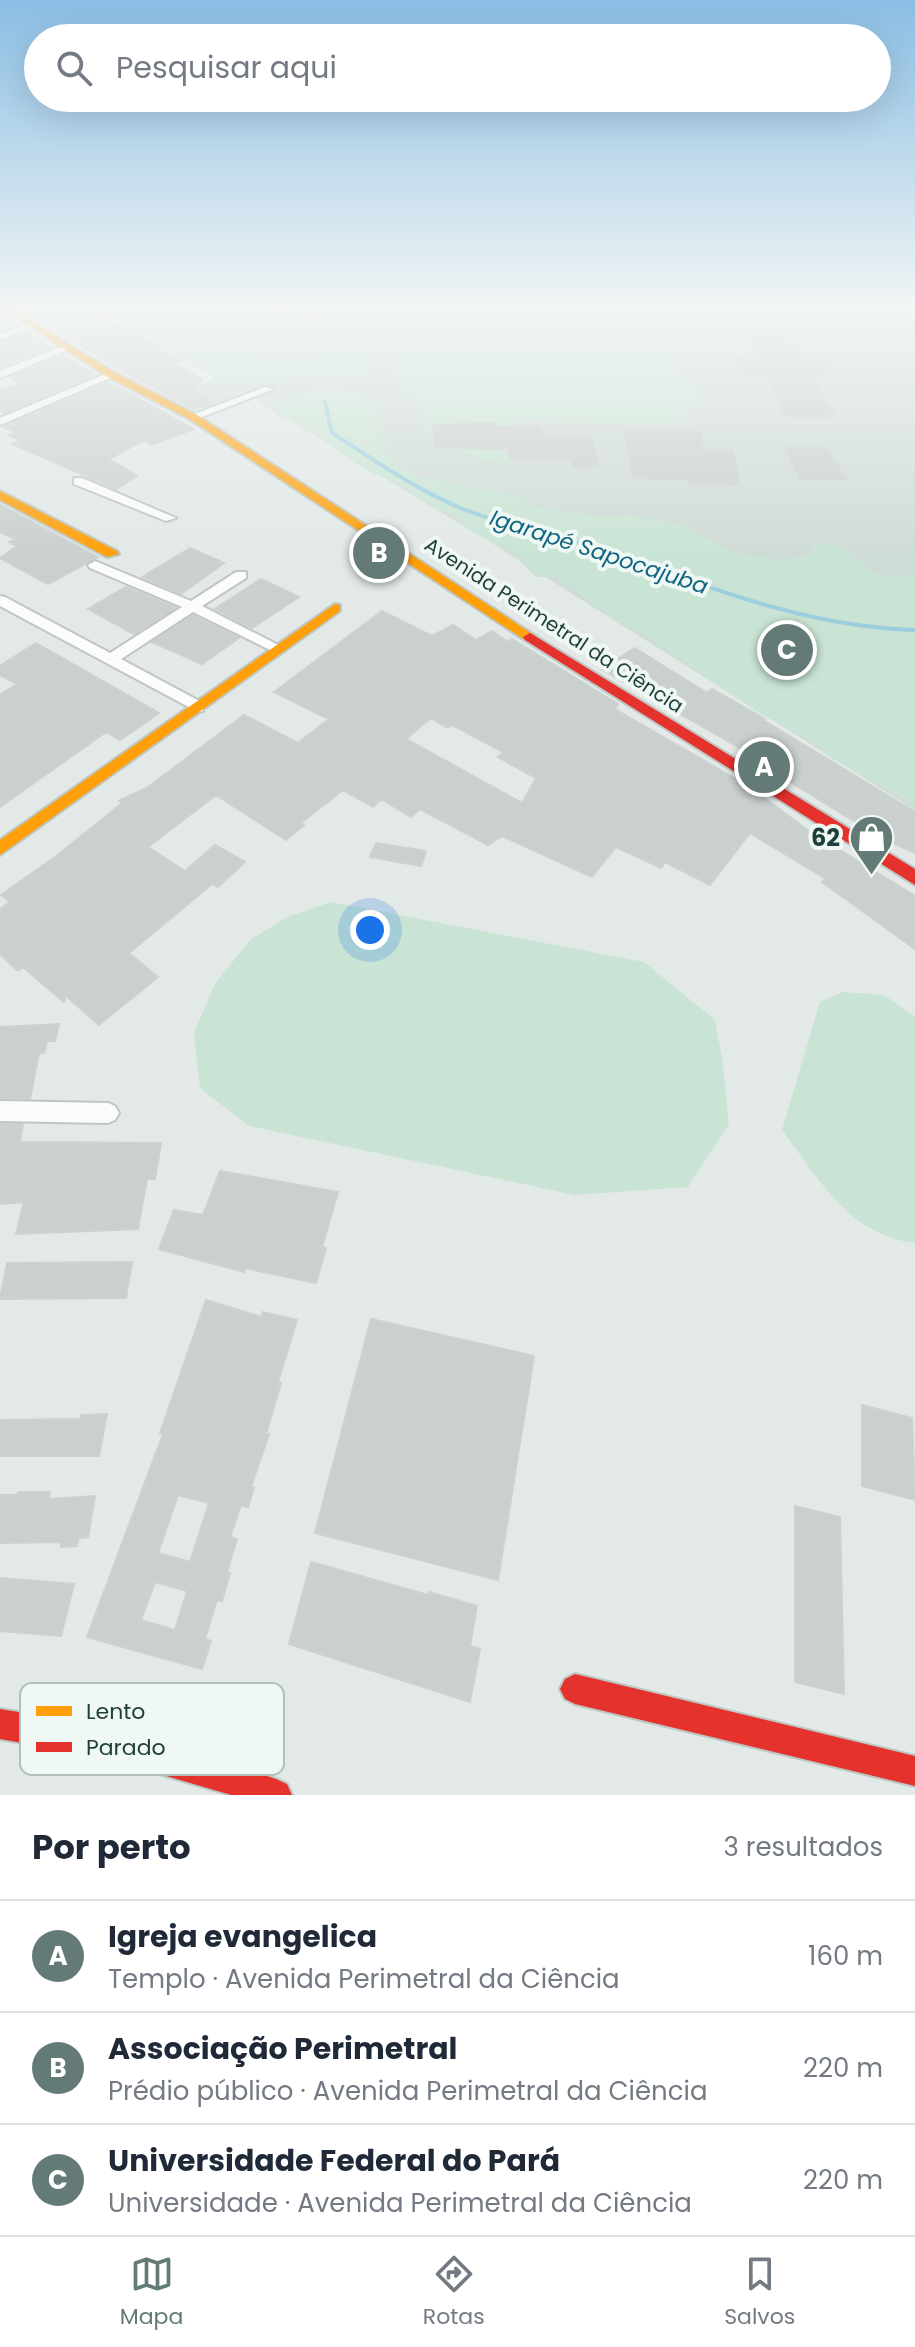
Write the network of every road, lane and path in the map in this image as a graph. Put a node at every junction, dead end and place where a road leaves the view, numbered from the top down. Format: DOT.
graph roads {
  1 [pos="74,391"];
  2 [pos="144,391"];
  3 [pos="161,391"];
  4 [pos="264,391"];
  5 [pos="172,405"];
  6 [pos="193,417"];
  7 [pos="0,422"];
  8 [pos="78,481"];
  9 [pos="0,495"];
  10 [pos="170,518"];
  11 [pos="112,554"];
  12 [pos="95,565"];
  13 [pos="241,575"];
  14 [pos="0,600"];
  15 [pos="191,606"];
  16 [pos="335,608"];
  17 [pos="279,649"];
  18 [pos="111,659"];
  19 [pos="198,707"];
  20 [pos="0,849"];
  21 [pos="915,878"];
  22 [pos="0,1111"];
  23 [pos="108,1113"];
  24 [pos="575,1689"];
  25 [pos="0,1724"];
  26 [pos="20,1726"];
  27 [pos="915,1771"];
  28 [pos="216,1775"];
  29 [pos="276,1795"];
  1 -- 7 [label="street"];
  2 -- 5 [label="main road, Avenida Perimetral da Ciência"];
  3 -- 5 [label="main road, Avenida Perimetral da Ciência"];
  4 -- 6 [label="street"];
  5 -- 6 [label="main road, Avenida Perimetral da Ciência"];
  6 -- 21 [label="main road, Avenida Perimetral da Ciência"];
  8 -- 10 [label="street"];
  9 -- 11 [label="main road"];
  12 -- 15 [label="street"];
  13 -- 15 [label="street"];
  14 -- 18 [label="street"];
  15 -- 17 [label="street"];
  15 -- 18 [label="street"];
  16 -- 17 [label="main road"];
  17 -- 19 [label="main road"];
  18 -- 19 [label="street"];
  19 -- 20 [label="main road"];
  22 -- 23 [label="street"];
  24 -- 27 [label="main road"];
  25 -- 26 [label="main road"];
  28 -- 29 [label="main road"];
}
